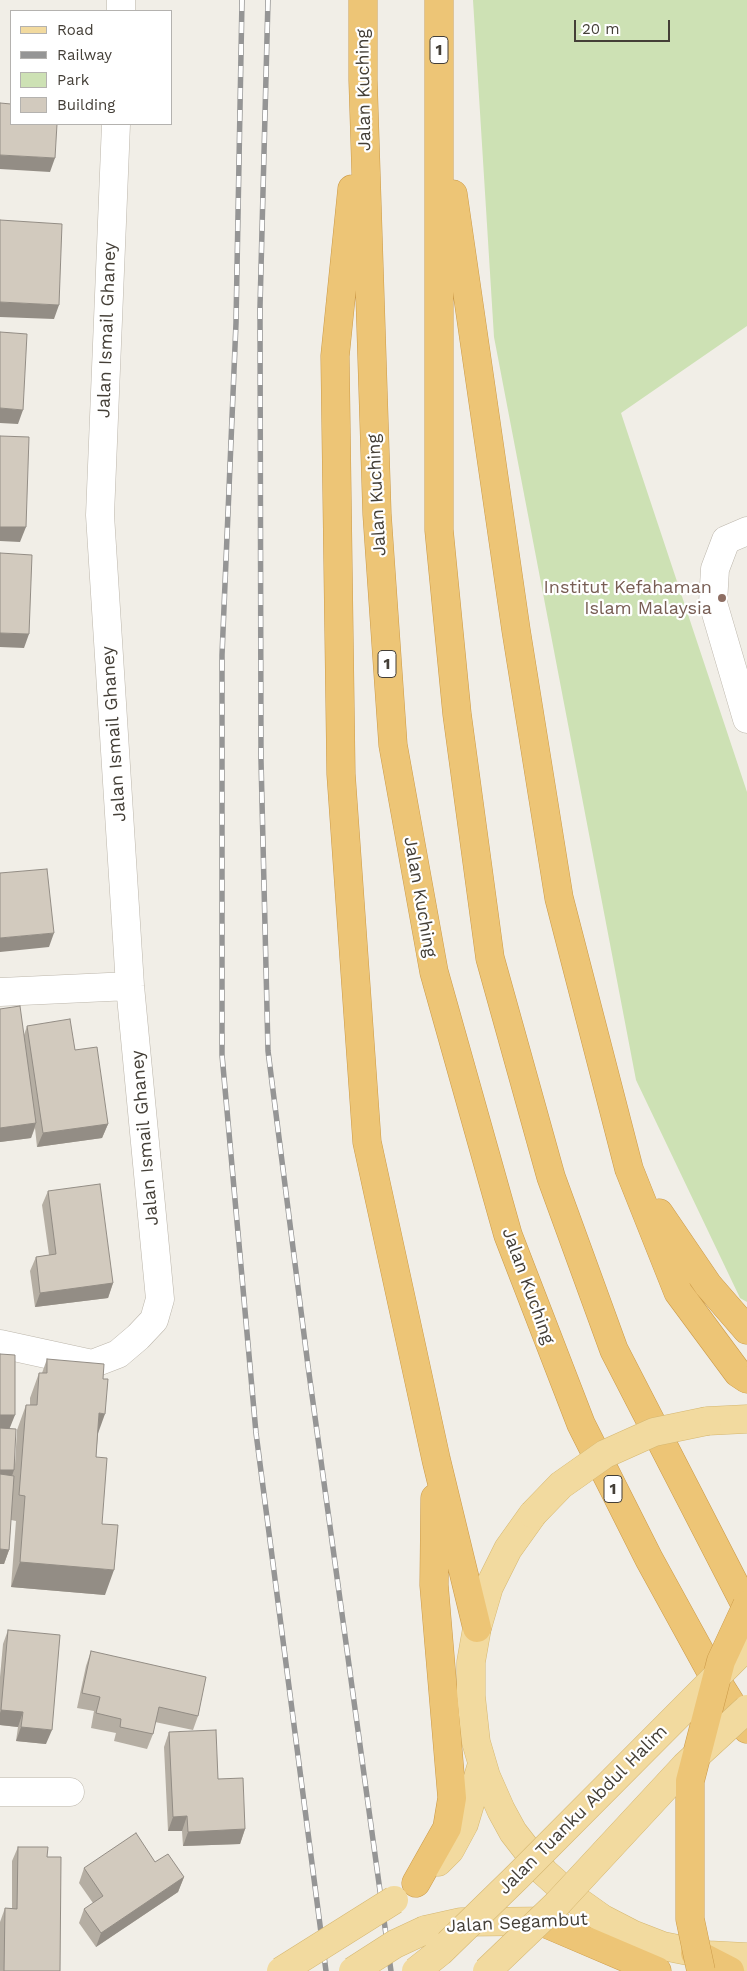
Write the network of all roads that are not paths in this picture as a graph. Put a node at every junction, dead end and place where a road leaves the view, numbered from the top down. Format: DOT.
graph roads {
  1 [pos="363,0"];
  2 [pos="439,0"];
  3 [pos="363,80"];
  4 [pos="439,99"];
  5 [pos="116,125"];
  6 [pos="747,531"];
  7 [pos="747,719"];
  8 [pos="130,986"];
  9 [pos="0,992"];
  10 [pos="629,1168"];
  11 [pos="747,1330"];
  12 [pos="0,1344"];
  13 [pos="747,1379"];
  14 [pos="747,1419"];
  15 [pos="436,1459"];
  16 [pos="747,1606"];
  17 [pos="477,1628"];
  18 [pos="747,1646"];
  19 [pos="747,1709"];
  20 [pos="747,1729"];
  21 [pos="482,1764"];
  22 [pos="0,1792"];
  23 [pos="70,1792"];
  24 [pos="416,1883"];
  25 [pos="603,1919"];
  26 [pos="542,1922"];
  27 [pos="747,1957"];
  28 [pos="698,1962"];
  29 [pos="281,1971"];
  30 [pos="353,1971"];
  31 [pos="416,1971"];
  32 [pos="487,1971"];
  33 [pos="658,1971"];
  34 [pos="730,1971"];
  1 -- 3 [label="highway, Jalan Kuching / 1"];
  2 -- 4 [label="highway, 1"];
  3 -- 15 [label="highway"];
  3 -- 20 [label="highway, Jalan Kuching / 1"];
  4 -- 10 [label="highway"];
  4 -- 16 [label="highway, 1"];
  5 -- 8 [label="street, Jalan Ismail Ghaney"];
  6 -- 7 [label="street"];
  8 -- 9 [label="street"];
  8 -- 12 [label="street, Jalan Ismail Ghaney"];
  10 -- 11 [label="highway"];
  10 -- 13 [label="highway"];
  14 -- 17 [label="main road, bridge"];
  15 -- 17 [label="highway"];
  15 -- 24 [label="highway"];
  16 -- 28 [label="highway, bridge"];
  17 -- 21 [label="main road"];
  18 -- 31 [label="main road, Jalan Tuanku Abdul Halim, bridge"];
  19 -- 32 [label="main road, bridge"];
  21 -- 24 [label="main road"];
  21 -- 25 [label="main road"];
  22 -- 23 [label="street"];
  24 -- 29 [label="main road, bridge"];
  25 -- 26 [label="main road, Jalan Segambut"];
  25 -- 28 [label="main road"];
  26 -- 30 [label="main road, Jalan Segambut, bridge"];
  26 -- 33 [label="highway"];
  27 -- 28 [label="main road"];
  28 -- 34 [label="highway"];
}
